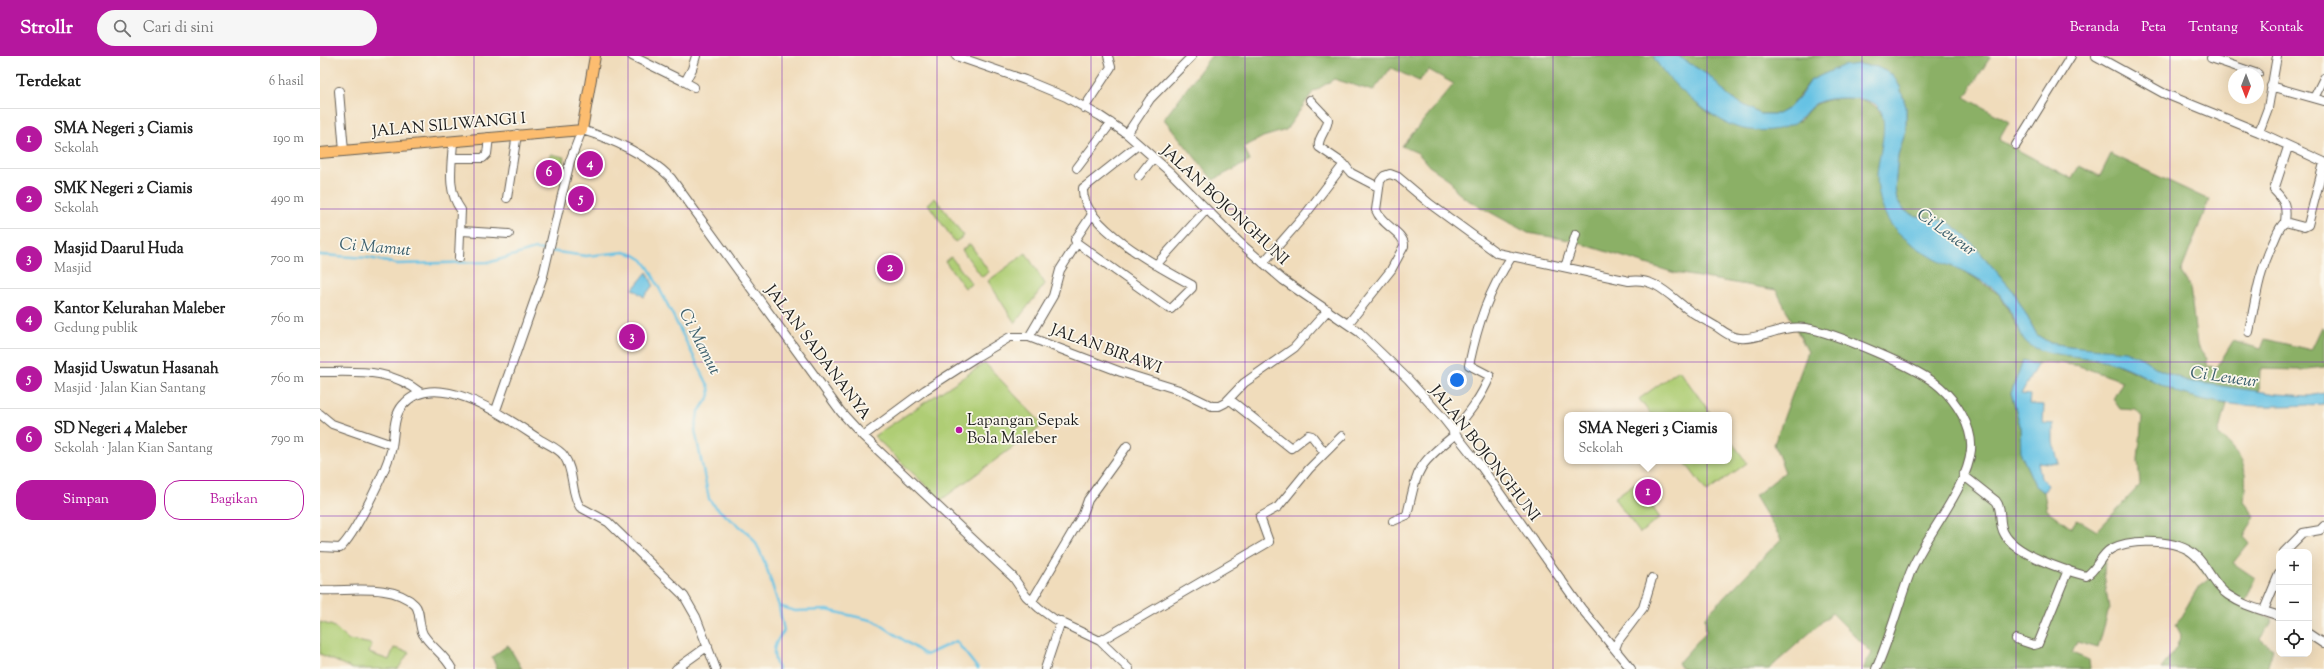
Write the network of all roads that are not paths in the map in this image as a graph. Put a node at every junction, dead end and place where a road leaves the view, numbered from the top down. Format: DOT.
graph roads {
  1 [pos="595,56"];
  2 [pos="632,56"];
  3 [pos="696,56"];
  4 [pos="956,56"];
  5 [pos="1108,56"];
  6 [pos="1192,56"];
  7 [pos="2071,56"];
  8 [pos="2096,56"];
  9 [pos="2277,56"];
  10 [pos="2211,58"];
  11 [pos="2240,68"];
  12 [pos="2264,77"];
  13 [pos="2324,78"];
  14 [pos="685,82"];
  15 [pos="2272,82"];
  16 [pos="694,86"];
  17 [pos="339,90"];
  18 [pos="2314,98"];
  19 [pos="1310,100"];
  20 [pos="2324,101"];
  21 [pos="1084,108"];
  22 [pos="1111,123"];
  23 [pos="582,130"];
  24 [pos="2259,132"];
  25 [pos="517,134"];
  26 [pos="1127,134"];
  27 [pos="489,137"];
  28 [pos="453,141"];
  29 [pos="1138,145"];
  30 [pos="2016,146"];
  31 [pos="2288,146"];
  32 [pos="344,151"];
  33 [pos="320,153"];
  34 [pos="452,158"];
  35 [pos="1153,158"];
  36 [pos="2324,162"];
  37 [pos="1344,164"];
  38 [pos="1077,168"];
  39 [pos="1138,176"];
  40 [pos="1378,187"];
  41 [pos="507,198"];
  42 [pos="1206,210"];
  43 [pos="1093,213"];
  44 [pos="2285,222"];
  45 [pos="462,231"];
  46 [pos="510,234"];
  47 [pos="1576,234"];
  48 [pos="1078,243"];
  49 [pos="1512,256"];
  50 [pos="459,258"];
  51 [pos="1263,263"];
  52 [pos="1156,265"];
  53 [pos="1565,267"];
  54 [pos="1328,310"];
  55 [pos="1348,324"];
  56 [pos="2249,332"];
  57 [pos="1029,337"];
  58 [pos="320,372"];
  59 [pos="421,393"];
  60 [pos="1230,399"];
  61 [pos="496,410"];
  62 [pos="320,414"];
  63 [pos="1454,433"];
  64 [pos="863,436"];
  65 [pos="1342,436"];
  66 [pos="392,445"];
  67 [pos="1127,446"];
  68 [pos="1326,453"];
  69 [pos="1963,475"];
  70 [pos="1393,521"];
  71 [pos="2324,526"];
  72 [pos="320,547"];
  73 [pos="2287,549"];
  74 [pos="2068,570"];
  75 [pos="1652,578"];
  76 [pos="2276,581"];
  77 [pos="320,590"];
  78 [pos="1032,602"];
  79 [pos="2264,610"];
  80 [pos="2276,615"];
  81 [pos="1061,622"];
  82 [pos="2312,636"];
  83 [pos="2016,638"];
  84 [pos="1100,641"];
  85 [pos="2324,644"];
  86 [pos="708,646"];
  87 [pos="1615,649"];
  88 [pos="452,669"];
  89 [pos="676,669"];
  90 [pos="716,669"];
  91 [pos="1045,669"];
  92 [pos="1129,669"];
  93 [pos="1630,669"];
  94 [pos="1876,669"];
  1 -- 23 [label="main road"];
  2 -- 14 [label="street"];
  3 -- 14 [label="street"];
  4 -- 21 [label="street, JALAN BOJONGHUNI"];
  5 -- 21 [label="street"];
  6 -- 26 [label="street"];
  7 -- 30 [label="street"];
  8 -- 24 [label="street"];
  9 -- 15 [label="street"];
  10 -- 11 [label="street"];
  12 -- 15 [label="street"];
  13 -- 18 [label="street"];
  14 -- 16 [label="street"];
  15 -- 18 [label="street"];
  15 -- 24 [label="street"];
  17 -- 32 [label="street"];
  18 -- 20 [label="street"];
  19 -- 37 [label="street"];
  21 -- 22 [label="street, JALAN BOJONGHUNI"];
  22 -- 26 [label="street, JALAN BOJONGHUNI"];
  22 -- 38 [label="street"];
  23 -- 25 [label="main road, JALAN SILIWANGI I"];
  23 -- 61 [label="street"];
  23 -- 64 [label="street, JALAN SADANANYA"];
  24 -- 31 [label="street"];
  25 -- 27 [label="main road, JALAN SILIWANGI I"];
  25 -- 41 [label="street"];
  26 -- 29 [label="street, JALAN BOJONGHUNI"];
  27 -- 28 [label="main road, JALAN SILIWANGI I"];
  27 -- 34 [label="street"];
  28 -- 32 [label="main road, JALAN SILIWANGI I"];
  28 -- 34 [label="street"];
  29 -- 35 [label="street, JALAN BOJONGHUNI"];
  29 -- 43 [label="street"];
  31 -- 36 [label="street"];
  31 -- 44 [label="street"];
  32 -- 33 [label="main road, JALAN SILIWANGI I"];
  34 -- 45 [label="street"];
  35 -- 39 [label="street"];
  35 -- 42 [label="street, JALAN BOJONGHUNI"];
  36 -- 44 [label="street"];
  37 -- 40 [label="street"];
  37 -- 51 [label="street"];
  40 -- 49 [label="street"];
  40 -- 55 [label="street"];
  42 -- 51 [label="street, JALAN BOJONGHUNI"];
  42 -- 52 [label="street"];
  43 -- 48 [label="street"];
  43 -- 52 [label="street"];
  44 -- 56 [label="street"];
  45 -- 46 [label="street"];
  45 -- 50 [label="street"];
  47 -- 53 [label="street"];
  48 -- 52 [label="street"];
  48 -- 57 [label="street"];
  49 -- 53 [label="street"];
  49 -- 63 [label="street"];
  51 -- 54 [label="street, JALAN BOJONGHUNI"];
  53 -- 69 [label="street"];
  54 -- 55 [label="street, JALAN BOJONGHUNI"];
  54 -- 60 [label="street, JALAN BIRAWI"];
  55 -- 63 [label="street, JALAN BOJONGHUNI"];
  57 -- 60 [label="street, JALAN BIRAWI"];
  57 -- 64 [label="street, JALAN BIRAWI"];
  58 -- 59 [label="street"];
  59 -- 61 [label="street"];
  59 -- 66 [label="street"];
  60 -- 68 [label="street"];
  61 -- 86 [label="street"];
  62 -- 66 [label="street"];
  63 -- 70 [label="street"];
  63 -- 87 [label="street, JALAN BOJONGHUNI"];
  64 -- 78 [label="street, JALAN SADANANYA"];
  65 -- 68 [label="street"];
  66 -- 72 [label="street"];
  67 -- 78 [label="street"];
  68 -- 84 [label="street"];
  69 -- 74 [label="street"];
  69 -- 94 [label="street"];
  71 -- 73 [label="street"];
  74 -- 79 [label="street"];
  74 -- 83 [label="street"];
  75 -- 87 [label="street"];
  76 -- 79 [label="street"];
  77 -- 88 [label="street"];
  78 -- 81 [label="street, JALAN SADANANYA"];
  79 -- 80 [label="street"];
  81 -- 84 [label="street, JALAN SADANANYA"];
  81 -- 91 [label="street"];
  82 -- 85 [label="street"];
  84 -- 92 [label="street, JALAN SADANANYA"];
  86 -- 89 [label="street"];
  86 -- 90 [label="street"];
  87 -- 93 [label="street, JALAN BOJONGHUNI"];
}
